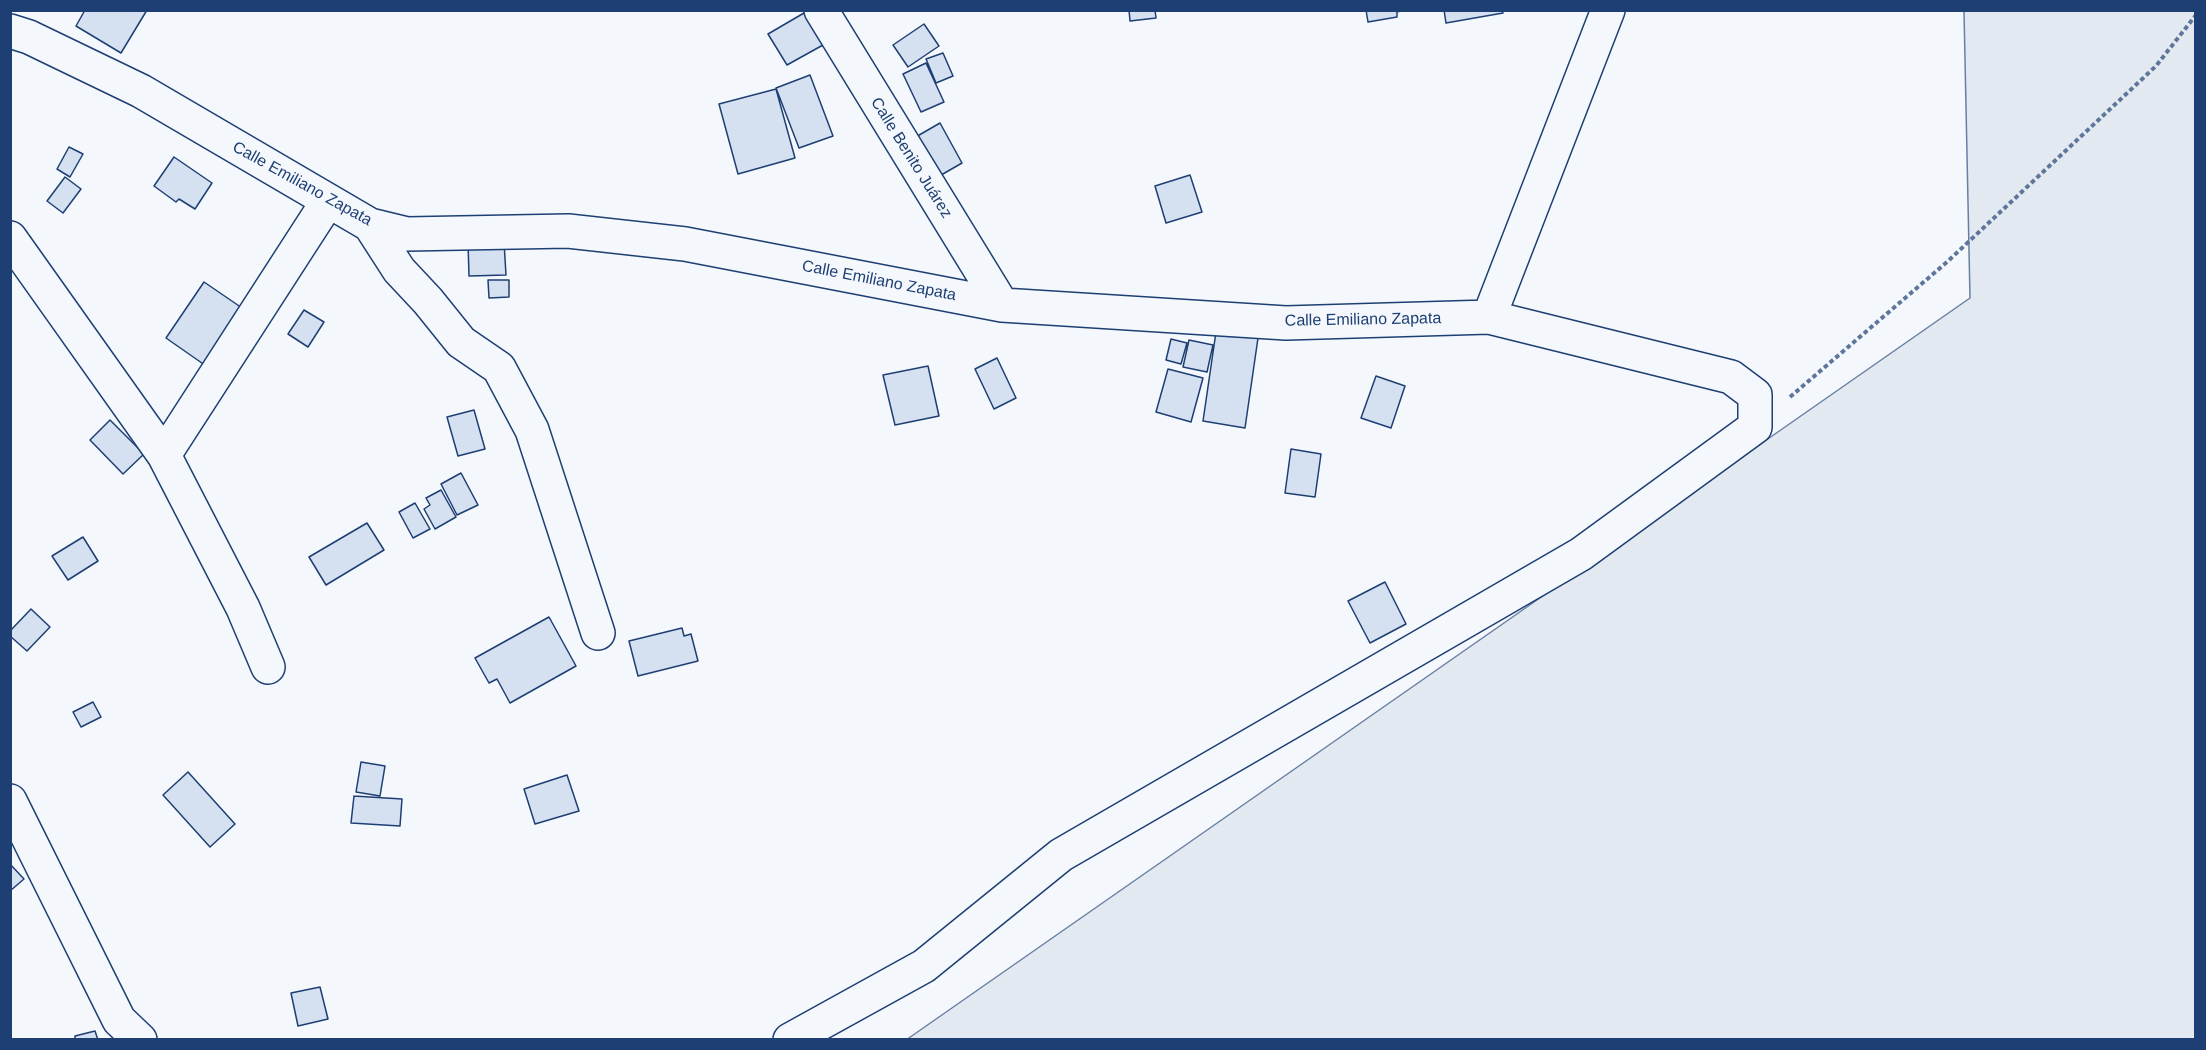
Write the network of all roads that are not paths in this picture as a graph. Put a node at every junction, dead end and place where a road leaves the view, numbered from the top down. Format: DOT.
graph roads {
  1 [pos="821,10"];
  2 [pos="1608,10"];
  3 [pos="10,31"];
  4 [pos="328,201"];
  5 [pos="370,225"];
  6 [pos="10,238"];
  7 [pos="1002,305"];
  8 [pos="1490,317"];
  9 [pos="164,455"];
  10 [pos="598,633"];
  11 [pos="268,667"];
  12 [pos="10,801"];
  13 [pos="140,1040"];
  14 [pos="790,1040"];
  1 -- 7 [label="street, Calle Benito Juárez"];
  2 -- 8 [label="street"];
  3 -- 4 [label="street, Calle Emiliano Zapata"];
  4 -- 5 [label="street, Calle Emiliano Zapata"];
  4 -- 9 [label="street"];
  5 -- 7 [label="street, Calle Emiliano Zapata"];
  5 -- 10 [label="street"];
  6 -- 9 [label="street"];
  7 -- 8 [label="street, Calle Emiliano Zapata"];
  8 -- 14 [label="street, Calle Emiliano Zapata"];
  9 -- 11 [label="street"];
  12 -- 13 [label="street"];
}
